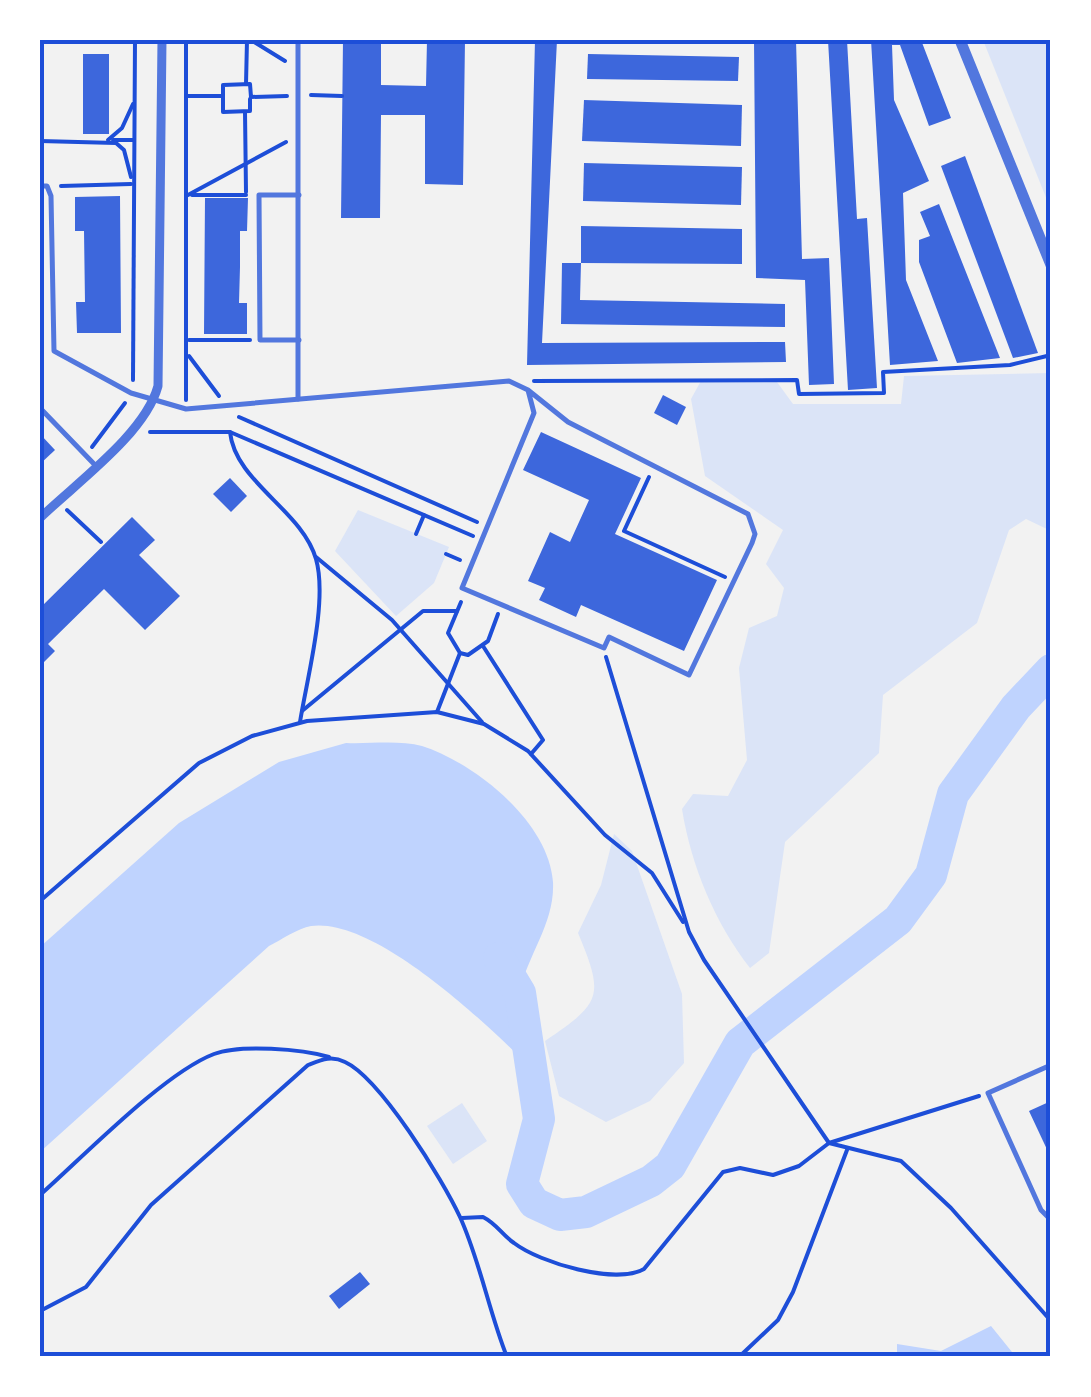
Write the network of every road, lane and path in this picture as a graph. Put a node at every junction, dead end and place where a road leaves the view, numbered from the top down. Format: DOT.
graph roads {
  1 [pos="135,40"];
  2 [pos="162,40"];
  3 [pos="186,40"];
  4 [pos="249,40"];
  5 [pos="298,40"];
  6 [pos="960,40"];
  7 [pos="298,68"];
  8 [pos="248,85"];
  9 [pos="223,86"];
  10 [pos="185,96"];
  11 [pos="297,96"];
  12 [pos="342,96"];
  13 [pos="134,102"];
  14 [pos="245,112"];
  15 [pos="40,120"];
  16 [pos="299,136"];
  17 [pos="108,140"];
  18 [pos="134,140"];
  19 [pos="40,141"];
  20 [pos="246,163"];
  21 [pos="133,184"];
  22 [pos="43,186"];
  23 [pos="187,195"];
  24 [pos="246,195"];
  25 [pos="259,195"];
  26 [pos="299,195"];
  27 [pos="1051,264"];
  28 [pos="188,340"];
  29 [pos="260,340"];
  30 [pos="299,340"];
  31 [pos="1051,355"];
  32 [pos="189,356"];
  33 [pos="509,381"];
  34 [pos="528,390"];
  35 [pos="130,393"];
  36 [pos="298,399"];
  37 [pos="154,402"];
  38 [pos="227,406"];
  39 [pos="40,408"];
  40 [pos="186,409"];
  41 [pos="230,432"];
  42 [pos="136,433"];
  43 [pos="86,455"];
  44 [pos="95,464"];
  45 [pos="654,464"];
  46 [pos="72,502"];
  47 [pos="61,505"];
  48 [pos="424,514"];
  49 [pos="40,518"];
  50 [pos="486,526"];
  51 [pos="416,534"];
  52 [pos="481,539"];
  53 [pos="101,542"];
  54 [pos="446,554"];
  55 [pos="316,557"];
  56 [pos="471,564"];
  57 [pos="734,581"];
  58 [pos="466,590"];
  59 [pos="502,605"];
  60 [pos="457,611"];
  61 [pos="401,629"];
  62 [pos="483,646"];
  63 [pos="604,648"];
  64 [pos="460,653"];
  65 [pos="448,683"];
  66 [pos="302,712"];
  67 [pos="436,712"];
  68 [pos="300,723"];
  69 [pos="484,724"];
  70 [pos="531,754"];
  71 [pos="40,901"];
  72 [pos="689,932"];
  73 [pos="329,1057"];
  74 [pos="1051,1066"];
  75 [pos="988,1093"];
  76 [pos="829,1143"];
  77 [pos="847,1150"];
  78 [pos="40,1195"];
  79 [pos="460,1218"];
  80 [pos="1051,1220"];
  81 [pos="40,1312"];
  82 [pos="1051,1321"];
  83 [pos="507,1357"];
  84 [pos="739,1357"];
  1 -- 13 [label="path"];
  2 -- 37 [label="street"];
  3 -- 10 [label="path"];
  4 -- 7 [label="path"];
  4 -- 8 [label="path"];
  5 -- 7 [label="lane"];
  6 -- 27 [label="street"];
  7 -- 11 [label="lane"];
  8 -- 9 [label="path"];
  8 -- 11 [label="path"];
  8 -- 14 [label="path"];
  9 -- 10 [label="path"];
  9 -- 14 [label="path"];
  10 -- 23 [label="path"];
  11 -- 12 [label="path"];
  11 -- 16 [label="lane"];
  13 -- 17 [label="path"];
  13 -- 18 [label="path"];
  14 -- 20 [label="path"];
  15 -- 19 [label="path"];
  16 -- 20 [label="path"];
  16 -- 26 [label="lane"];
  17 -- 18 [label="path"];
  17 -- 19 [label="path"];
  17 -- 21 [label="path"];
  18 -- 21 [label="path"];
  20 -- 23 [label="path"];
  20 -- 24 [label="path"];
  21 -- 22 [label="path"];
  21 -- 35 [label="path"];
  22 -- 35 [label="lane"];
  23 -- 24 [label="path"];
  23 -- 28 [label="path"];
  24 -- 25 [label="path"];
  25 -- 26 [label="lane"];
  25 -- 29 [label="lane"];
  26 -- 30 [label="lane"];
  28 -- 29 [label="path"];
  28 -- 32 [label="path"];
  29 -- 30 [label="lane"];
  30 -- 36 [label="lane"];
  31 -- 33 [label="path"];
  32 -- 38 [label="path"];
  32 -- 40 [label="path"];
  33 -- 34 [label="lane"];
  33 -- 36 [label="lane"];
  34 -- 45 [label="lane"];
  34 -- 50 [label="lane"];
  35 -- 37 [label="lane"];
  35 -- 43 [label="path"];
  36 -- 38 [label="lane"];
  37 -- 40 [label="lane"];
  37 -- 42 [label="street"];
  38 -- 40 [label="lane"];
  38 -- 50 [label="path"];
  39 -- 43 [label="lane"];
  41 -- 42 [label="path"];
  41 -- 48 [label="path"];
  41 -- 55 [label="path"];
  42 -- 44 [label="street"];
  43 -- 44 [label="lane"];
  44 -- 47 [label="street"];
  45 -- 57 [label="lane"];
  45 -- 57 [label="path"];
  46 -- 47 [label="path"];
  47 -- 49 [label="street"];
  47 -- 53 [label="path"];
  48 -- 51 [label="path"];
  48 -- 52 [label="path"];
  50 -- 52 [label="lane"];
  52 -- 56 [label="lane"];
  54 -- 56 [label="path"];
  55 -- 61 [label="path"];
  55 -- 66 [label="path"];
  56 -- 58 [label="lane"];
  57 -- 63 [label="lane"];
  58 -- 59 [label="lane"];
  58 -- 60 [label="path"];
  59 -- 62 [label="path"];
  59 -- 63 [label="lane"];
  60 -- 61 [label="path"];
  60 -- 64 [label="path"];
  61 -- 65 [label="path"];
  61 -- 66 [label="path"];
  62 -- 64 [label="path"];
  62 -- 70 [label="path"];
  63 -- 72 [label="path"];
  64 -- 65 [label="path"];
  65 -- 67 [label="path"];
  65 -- 69 [label="path"];
  66 -- 68 [label="path"];
  67 -- 68 [label="path"];
  67 -- 69 [label="path"];
  68 -- 71 [label="path"];
  69 -- 70 [label="path"];
  70 -- 72 [label="path"];
  72 -- 76 [label="path"];
  73 -- 78 [label="path"];
  73 -- 79 [label="path"];
  73 -- 81 [label="path"];
  74 -- 75 [label="lane"];
  75 -- 76 [label="path"];
  75 -- 80 [label="lane"];
  76 -- 77 [label="path"];
  76 -- 79 [label="path"];
  77 -- 82 [label="path"];
  77 -- 84 [label="path"];
  79 -- 83 [label="path"];
}
